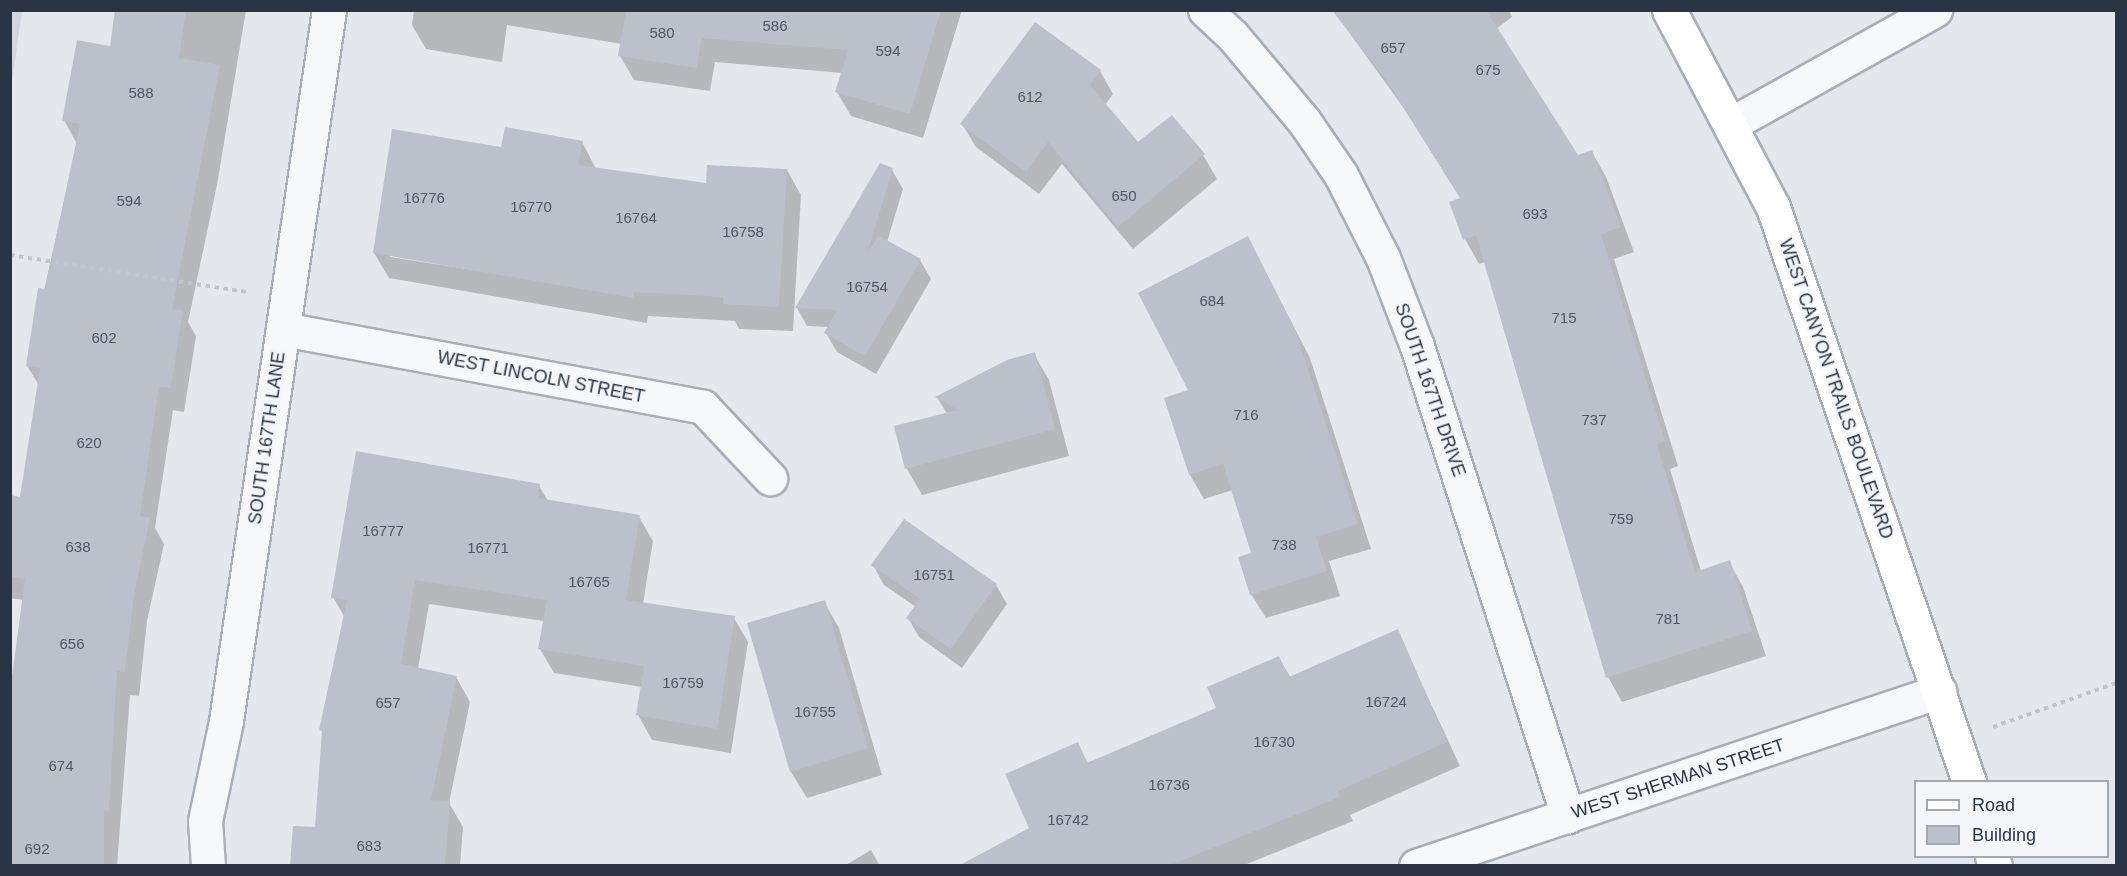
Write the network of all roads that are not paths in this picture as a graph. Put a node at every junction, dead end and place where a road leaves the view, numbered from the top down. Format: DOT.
graph roads {
  1 [pos="329,10"];
  2 [pos="1205,10"];
  3 [pos="1669,10"];
  4 [pos="1935,10"];
  5 [pos="1731,124"];
  6 [pos="283,329"];
  7 [pos="770,478"];
  8 [pos="1940,691"];
  9 [pos="1968,780"];
  10 [pos="1568,816"];
  11 [pos="208,866"];
  12 [pos="1416,866"];
  1 -- 6 [label="street, SOUTH 167TH LANE"];
  2 -- 10 [label="street, SOUTH 167TH DRIVE"];
  3 -- 5 [label="street, WEST CANYON TRAILS BOULEVARD"];
  4 -- 5 [label="street"];
  5 -- 8 [label="street, WEST CANYON TRAILS BOULEVARD"];
  6 -- 7 [label="street, WEST LINCOLN STREET"];
  6 -- 11 [label="street, SOUTH 167TH LANE"];
  8 -- 9 [label="street, WEST CANYON TRAILS BOULEVARD"];
  8 -- 10 [label="street, WEST SHERMAN STREET"];
  10 -- 12 [label="street, WEST SHERMAN STREET"];
}
